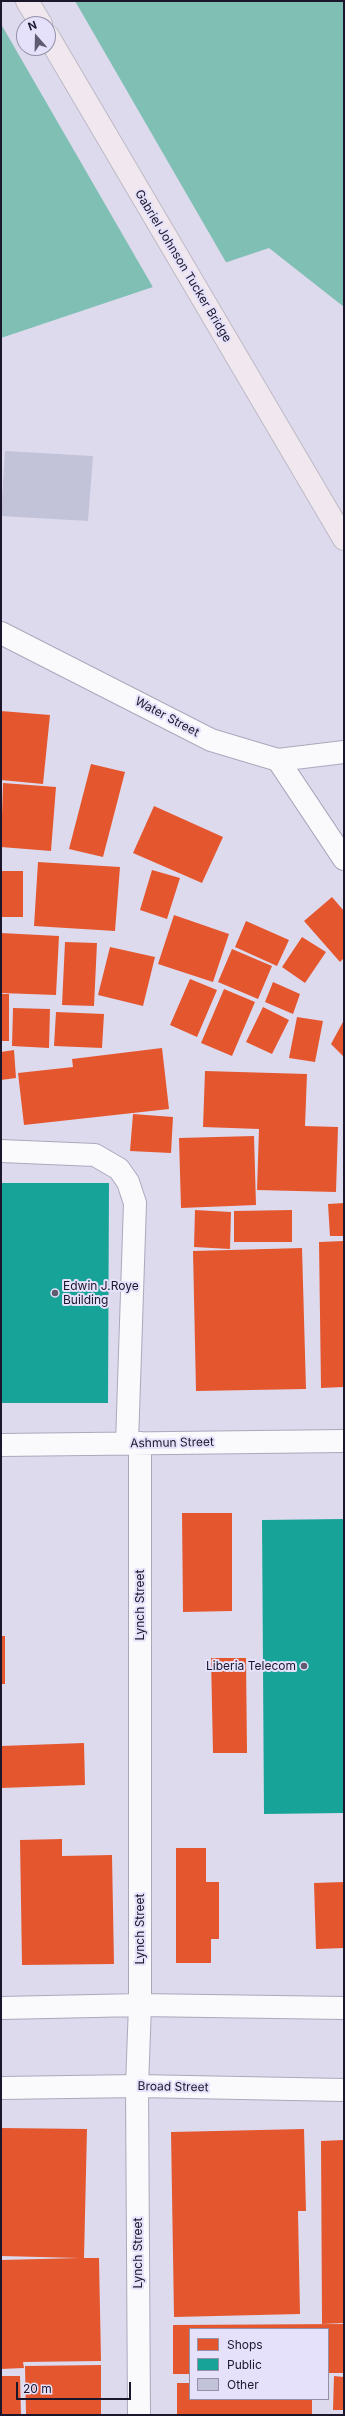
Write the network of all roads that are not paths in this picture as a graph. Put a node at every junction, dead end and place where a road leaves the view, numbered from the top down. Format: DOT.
graph roads {
  1 [pos="27,1"];
  2 [pos="36,16"];
  3 [pos="56,50"];
  4 [pos="344,539"];
  5 [pos="1,633"];
  6 [pos="344,752"];
  7 [pos="278,760"];
  8 [pos="344,859"];
  9 [pos="1,1151"];
  10 [pos="344,1441"];
  11 [pos="134,1443"];
  12 [pos="1,1445"];
  13 [pos="140,2005"];
  14 [pos="1,2008"];
  15 [pos="344,2008"];
  16 [pos="137,2086"];
  17 [pos="1,2088"];
  18 [pos="344,2090"];
  19 [pos="139,2415"];
  1 -- 2 [label="highway"];
  3 -- 4 [label="highway, Gabriel Johnson Tucker Bridge"];
  5 -- 7 [label="street, Water Street"];
  6 -- 7 [label="street, Water Street"];
  7 -- 8 [label="street"];
  9 -- 11 [label="street, Lynch Street"];
  10 -- 11 [label="street, Ashmun Street"];
  11 -- 12 [label="street, Ashmun Street"];
  11 -- 13 [label="street, Lynch Street"];
  13 -- 14 [label="street"];
  13 -- 15 [label="street"];
  13 -- 16 [label="street, Lynch Street"];
  16 -- 17 [label="street, Broad Street"];
  16 -- 18 [label="street, Broad Street"];
  16 -- 19 [label="street, Lynch Street"];
}
